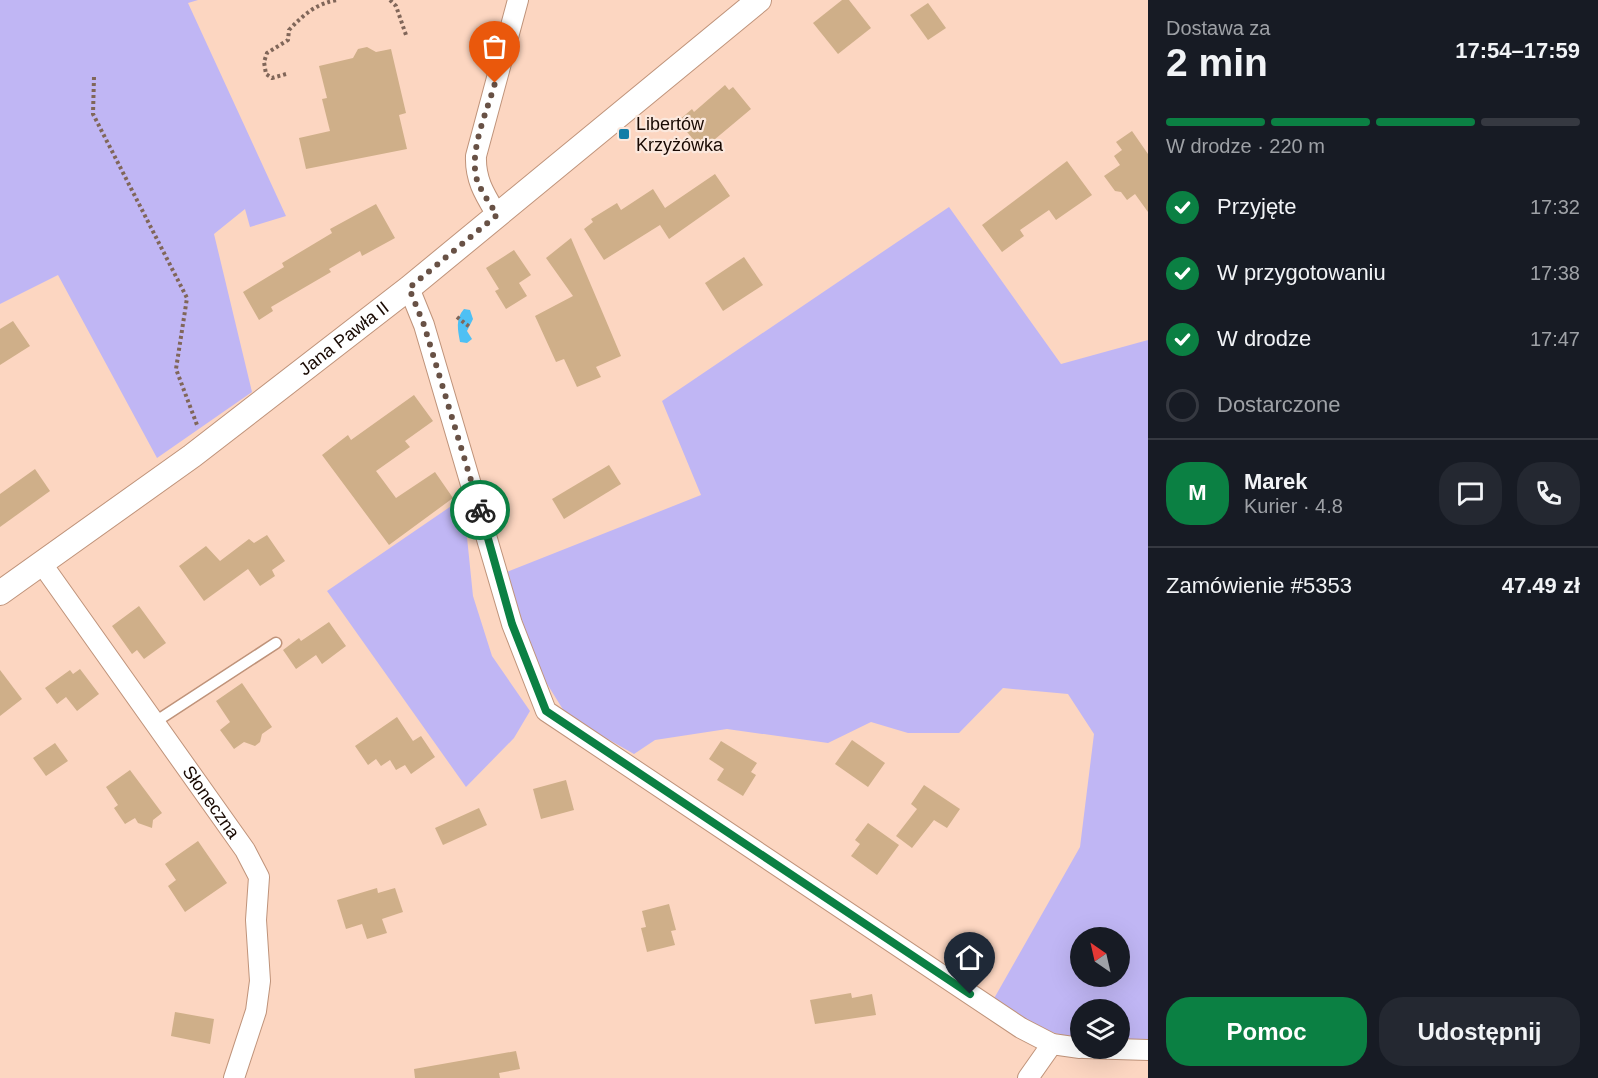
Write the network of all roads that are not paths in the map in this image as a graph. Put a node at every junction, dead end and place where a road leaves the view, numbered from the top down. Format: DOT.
graph roads {
  1 [pos="518,0"];
  2 [pos="759,0"];
  3 [pos="497,215"];
  4 [pos="409,288"];
  5 [pos="42,564"];
  6 [pos="0,593"];
  7 [pos="276,643"];
  8 [pos="155,722"];
  9 [pos="1052,1044"];
  10 [pos="1070,1046"];
  11 [pos="1130,1049"];
  12 [pos="1148,1050"];
  13 [pos="234,1078"];
  14 [pos="1028,1078"];
  1 -- 3 [label="street"];
  2 -- 3 [label="street, Jana Pawła II"];
  3 -- 4 [label="street, Jana Pawła II"];
  4 -- 5 [label="street, Jana Pawła II"];
  4 -- 9 [label="street"];
  5 -- 6 [label="street, Jana Pawła II"];
  5 -- 8 [label="street, Słoneczna"];
  7 -- 8 [label="lane"];
  8 -- 13 [label="street, Słoneczna"];
  9 -- 10 [label="street"];
  9 -- 14 [label="street"];
  11 -- 12 [label="street"];
}
